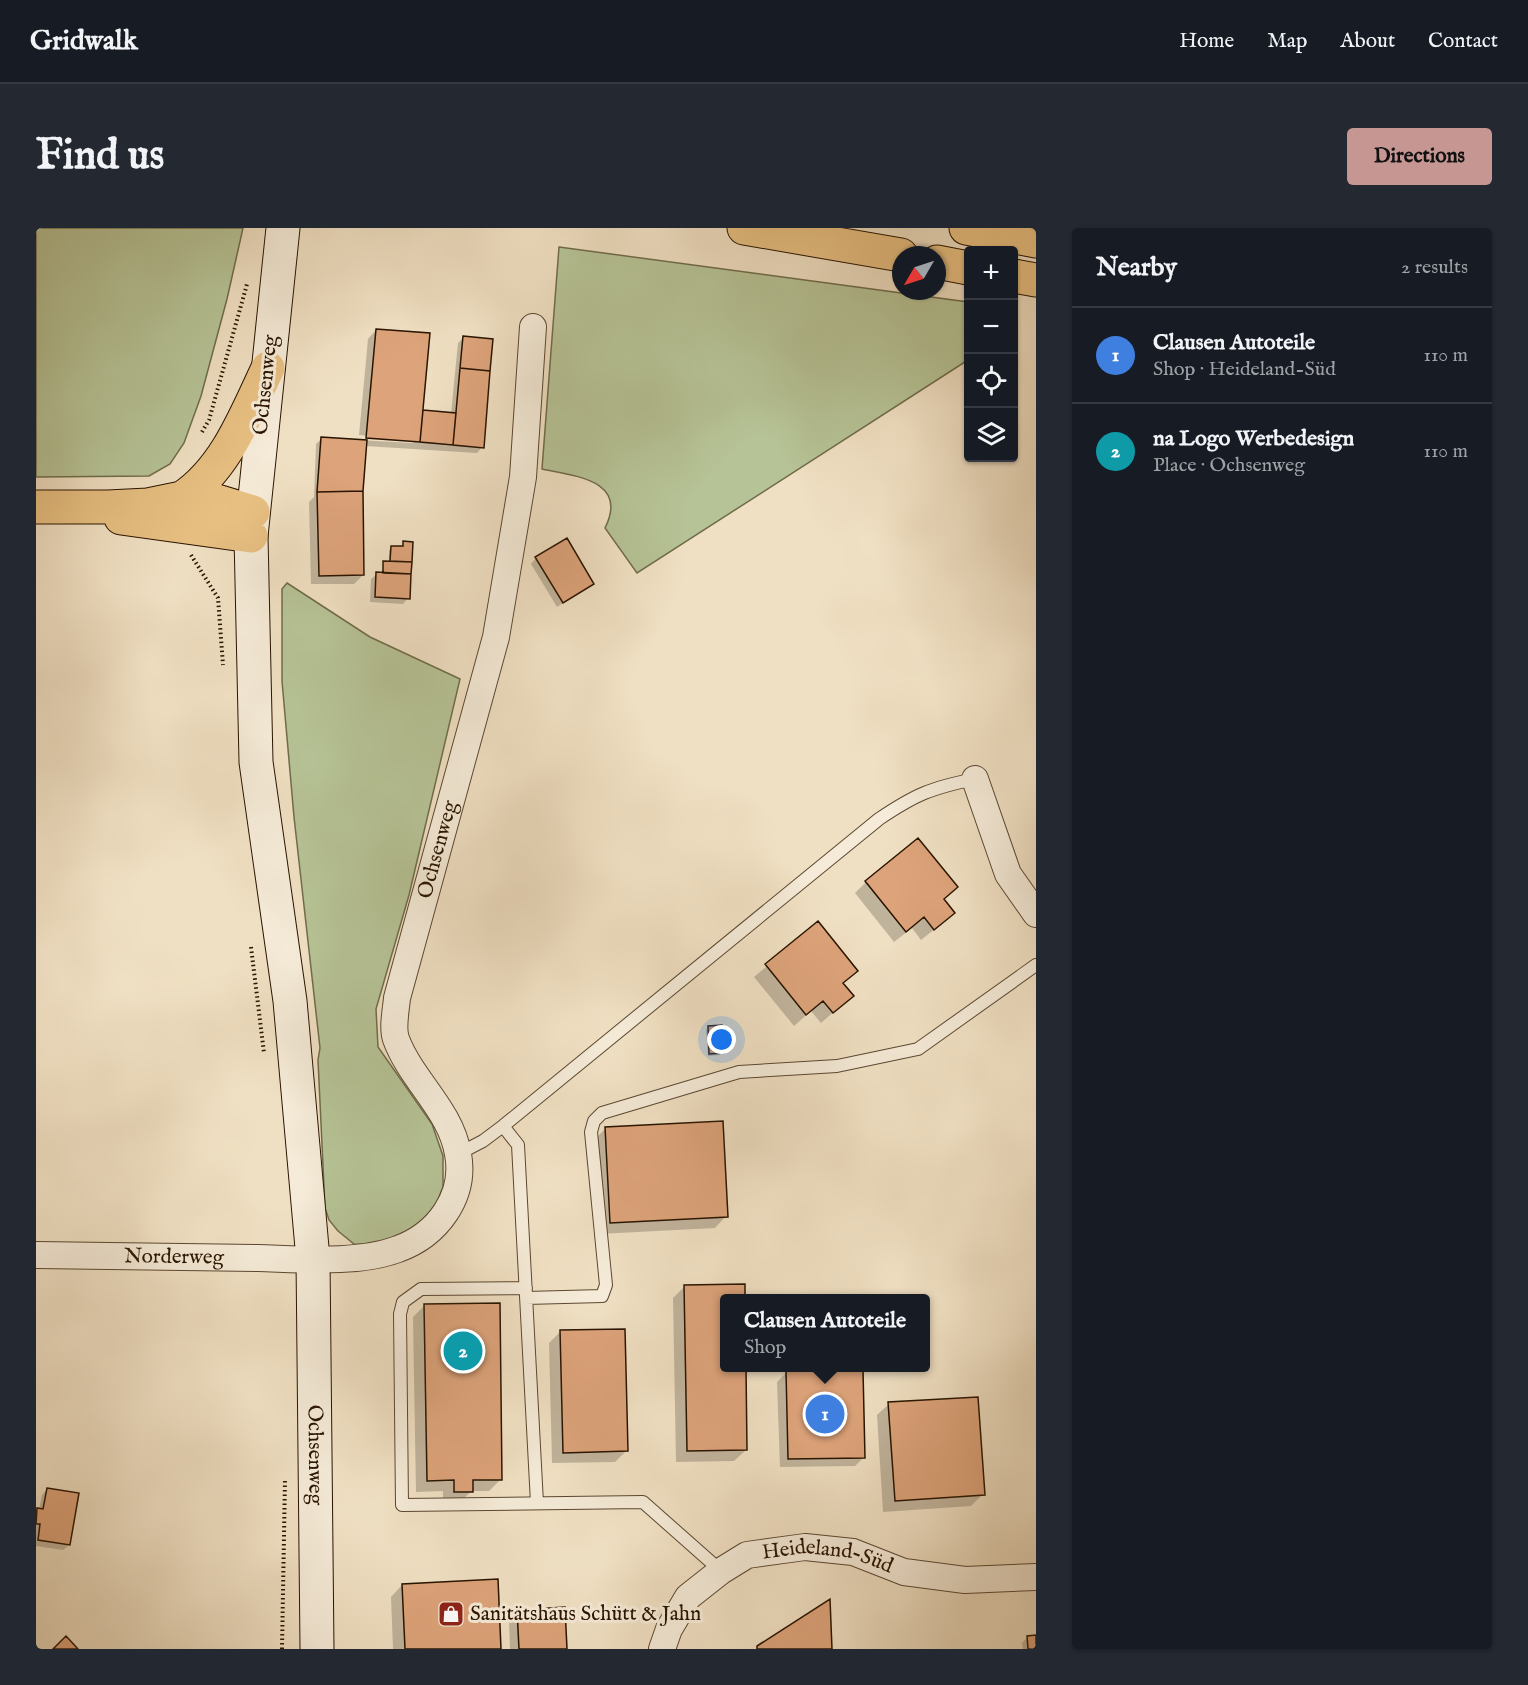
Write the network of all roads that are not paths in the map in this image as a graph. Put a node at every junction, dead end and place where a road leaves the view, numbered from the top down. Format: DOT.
graph roads {
  1 [pos="744,228"];
  2 [pos="966,228"];
  3 [pos="283,229"];
  4 [pos="1036,241"];
  5 [pos="892,253"];
  6 [pos="946,263"];
  7 [pos="964,266"];
  8 [pos="1018,277"];
  9 [pos="1036,280"];
  10 [pos="533,327"];
  11 [pos="268,368"];
  12 [pos="182,498"];
  13 [pos="49,508"];
  14 [pos="252,524"];
  15 [pos="975,779"];
  16 [pos="1036,914"];
  17 [pos="1036,964"];
  18 [pos="503,1126"];
  19 [pos="458,1154"];
  20 [pos="36,1255"];
  21 [pos="314,1259"];
  22 [pos="526,1293"];
  23 [pos="537,1503"];
  24 [pos="721,1571"];
  25 [pos="1036,1577"];
  26 [pos="317,1649"];
  27 [pos="662,1649"];
  1 -- 5 [label="highway"];
  2 -- 4 [label="highway"];
  3 -- 11 [label="main road, Ochsenweg"];
  6 -- 7 [label="highway"];
  8 -- 9 [label="highway"];
  10 -- 19 [label="street, Ochsenweg"];
  11 -- 12 [label="highway"];
  11 -- 14 [label="main road, Ochsenweg"];
  12 -- 13 [label="highway"];
  12 -- 14 [label="highway"];
  13 -- 14 [label="highway"];
  14 -- 21 [label="main road, Ochsenweg"];
  15 -- 16 [label="street"];
  15 -- 18 [label="lane"];
  17 -- 22 [label="lane"];
  18 -- 19 [label="lane"];
  18 -- 22 [label="lane"];
  19 -- 21 [label="street, Ochsenweg"];
  20 -- 21 [label="street, Norderweg"];
  21 -- 26 [label="main road, Ochsenweg"];
  22 -- 23 [label="lane"];
  22 -- 23 [label="lane"];
  23 -- 24 [label="lane"];
  24 -- 25 [label="street, Heideland-Süd"];
  24 -- 27 [label="street, Heideland-Süd"];
}
